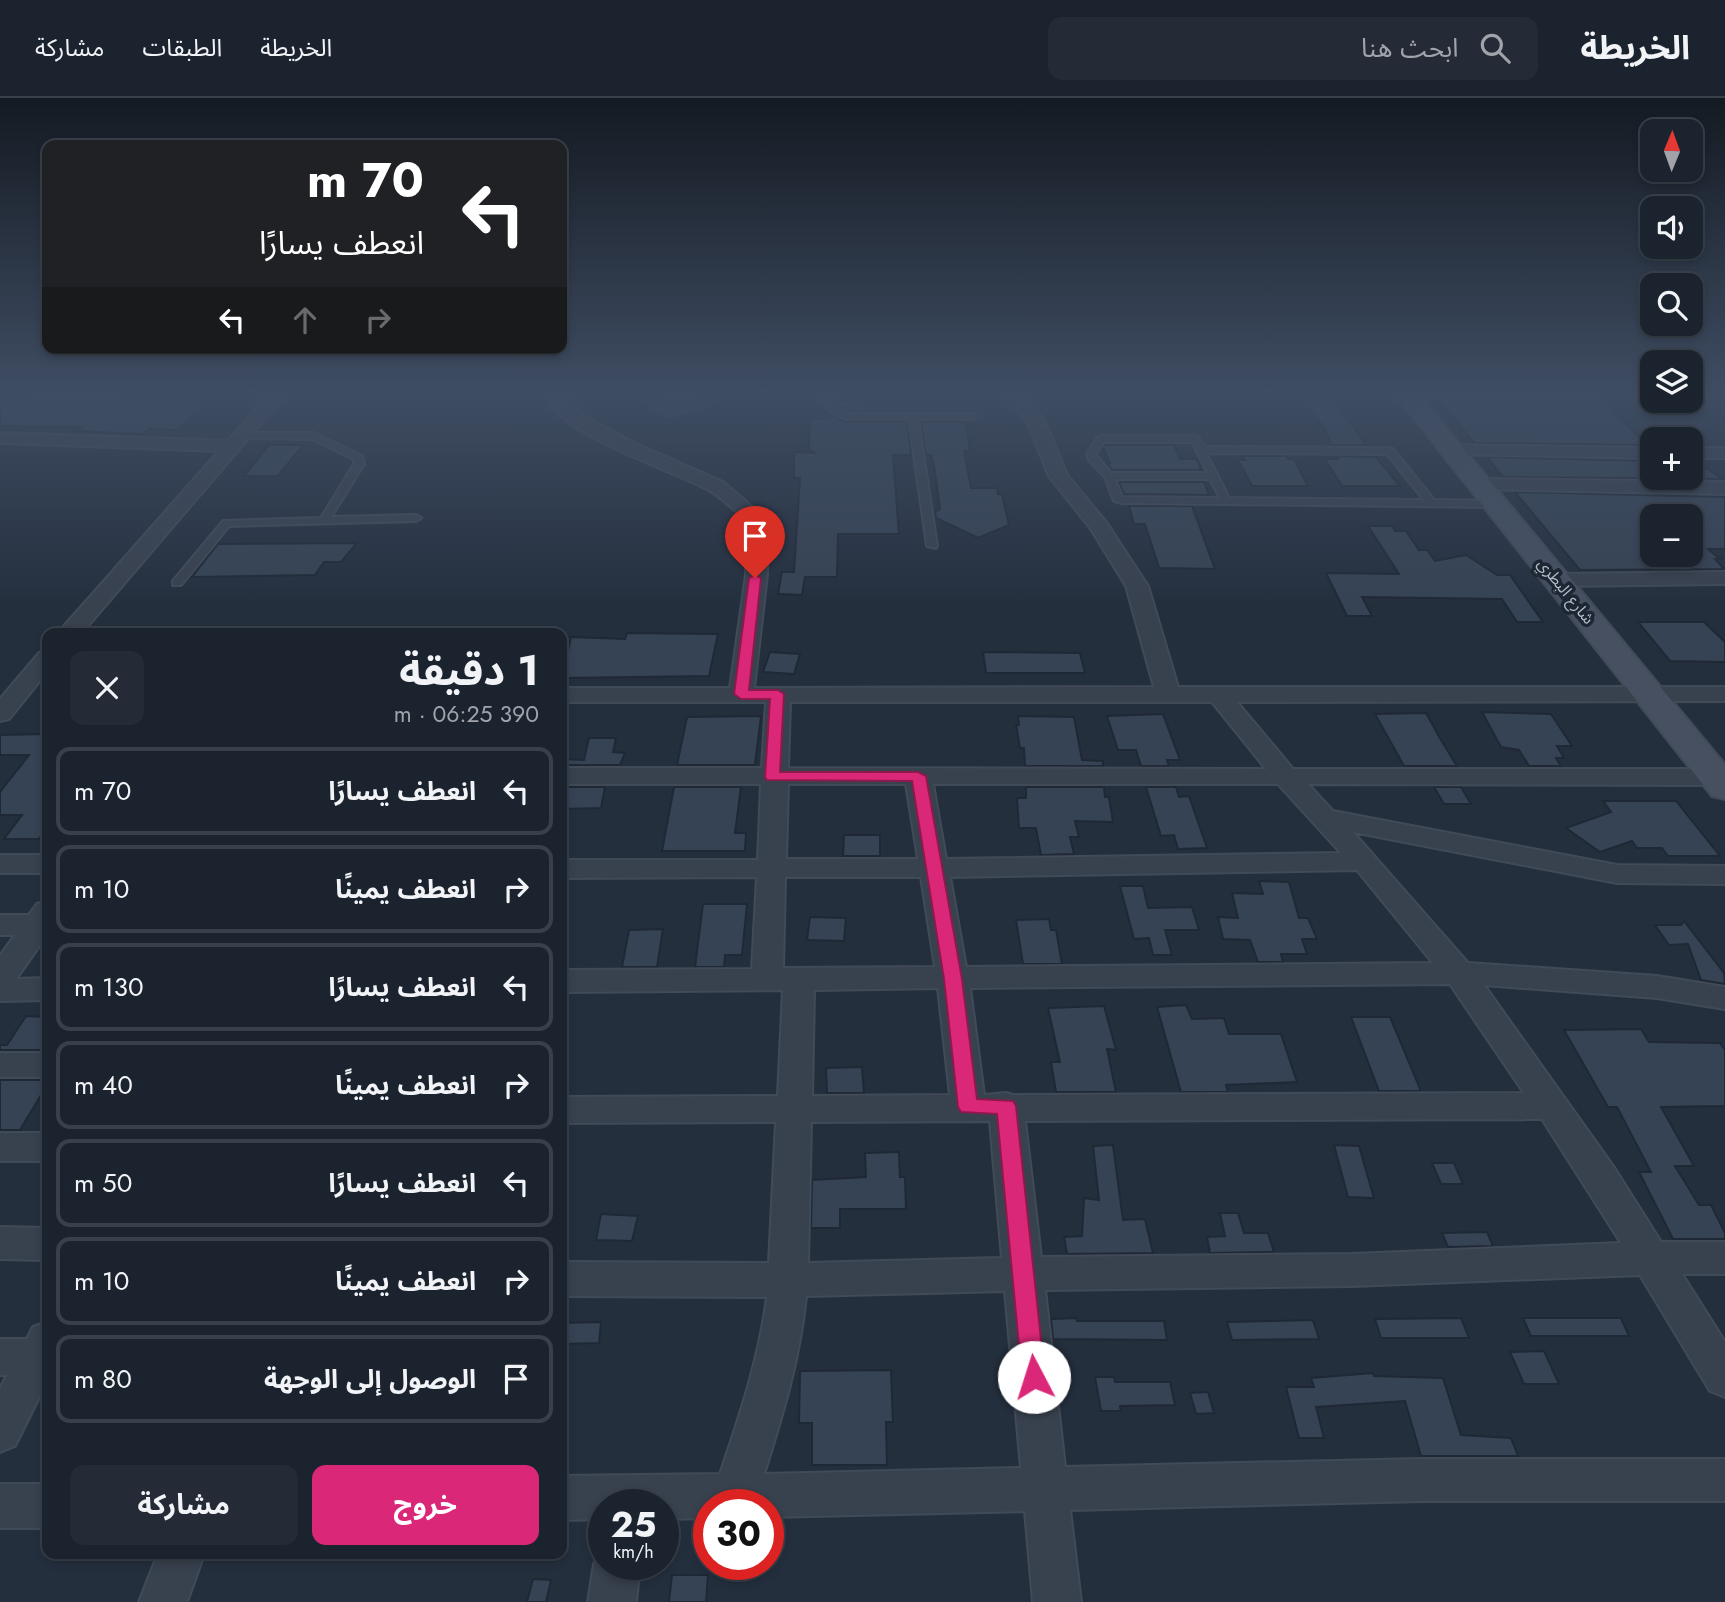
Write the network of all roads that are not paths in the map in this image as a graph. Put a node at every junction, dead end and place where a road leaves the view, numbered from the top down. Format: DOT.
graph roads {
  1 [pos="215,464"];
  2 [pos="359,464"];
  3 [pos="670,464"];
  4 [pos="920,464"];
  5 [pos="1053,464"];
  6 [pos="1098,464"];
  7 [pos="1210,464"];
  8 [pos="1400,464"];
  9 [pos="1463,464"];
  10 [pos="1110,476"];
  11 [pos="1215,476"];
  12 [pos="1725,488"];
  13 [pos="1487,494"];
  14 [pos="1226,501"];
  15 [pos="1432,504"];
  16 [pos="416,518"];
  17 [pos="325,519"];
  18 [pos="932,546"];
  19 [pos="1725,578"];
  20 [pos="1557,580"];
  21 [pos="177,583"];
  22 [pos="73,628"];
  23 [pos="42,663"];
  24 [pos="741,694"];
  25 [pos="778,694"];
  26 [pos="1168,694"];
  27 [pos="1218,694"];
  28 [pos="1647,694"];
  29 [pos="1725,694"];
  30 [pos="8,695"];
  31 [pos="42,695"];
  32 [pos="567,695"];
  33 [pos="0,714"];
  34 [pos="567,776"];
  35 [pos="918,776"];
  36 [pos="1285,776"];
  37 [pos="773,777"];
  38 [pos="1721,783"];
  39 [pos="1325,818"];
  40 [pos="1364,862"];
  41 [pos="0,864"];
  42 [pos="42,864"];
  43 [pos="934,868"];
  44 [pos="567,869"];
  45 [pos="772,869"];
  46 [pos="1725,875"];
  47 [pos="42,920"];
  48 [pos="42,923"];
  49 [pos="0,925"];
  50 [pos="1460,973"];
  51 [pos="0,979"];
  52 [pos="953,979"];
  53 [pos="783,980"];
  54 [pos="567,981"];
  55 [pos="42,989"];
  56 [pos="0,990"];
  57 [pos="1725,998"];
  58 [pos="0,1065"];
  59 [pos="42,1065"];
  60 [pos="1006,1106"];
  61 [pos="1549,1106"];
  62 [pos="968,1107"];
  63 [pos="794,1109"];
  64 [pos="567,1110"];
  65 [pos="0,1147"];
  66 [pos="42,1147"];
  67 [pos="0,1244"];
  68 [pos="42,1244"];
  69 [pos="1653,1258"];
  70 [pos="1725,1258"];
  71 [pos="1025,1273"];
  72 [pos="567,1279"];
  73 [pos="788,1280"];
  74 [pos="29,1351"];
  75 [pos="1725,1378"];
  76 [pos="0,1432"];
  77 [pos="1725,1480"];
  78 [pos="737,1489"];
  79 [pos="1046,1489"];
  80 [pos="784,1495"];
  81 [pos="567,1498"];
  82 [pos="588,1499"];
  83 [pos="0,1506"];
  84 [pos="42,1506"];
  85 [pos="179,1559"];
  86 [pos="615,1580"];
  87 [pos="163,1602"];
  88 [pos="612,1602"];
  89 [pos="1057,1602"];
  1 -- 22 [label="street"];
  2 -- 17 [label="lane"];
  3 -- 24 [label="street"];
  4 -- 18 [label="lane"];
  5 -- 26 [label="street"];
  6 -- 10 [label="lane"];
  7 -- 11 [label="lane"];
  8 -- 15 [label="lane"];
  9 -- 13 [label="main road, شارع البطري"];
  10 -- 11 [label="lane"];
  10 -- 14 [label="lane"];
  11 -- 14 [label="lane"];
  12 -- 13 [label="street"];
  13 -- 15 [label="lane"];
  13 -- 20 [label="main road, شارع البطري"];
  14 -- 15 [label="lane"];
  16 -- 17 [label="lane"];
  17 -- 21 [label="lane"];
  19 -- 20 [label="street"];
  20 -- 28 [label="main road, شارع البطري"];
  23 -- 30 [label="street"];
  24 -- 25 [label="street"];
  24 -- 32 [label="street"];
  25 -- 26 [label="street"];
  25 -- 37 [label="street"];
  26 -- 27 [label="street"];
  27 -- 28 [label="street"];
  27 -- 36 [label="street"];
  28 -- 29 [label="street"];
  28 -- 38 [label="main road, شارع البطري"];
  30 -- 31 [label="street"];
  30 -- 33 [label="street"];
  34 -- 37 [label="street"];
  35 -- 36 [label="street"];
  35 -- 37 [label="street"];
  35 -- 43 [label="street"];
  36 -- 38 [label="street"];
  36 -- 39 [label="street"];
  37 -- 45 [label="street"];
  39 -- 40 [label="street"];
  39 -- 46 [label="street"];
  40 -- 43 [label="street"];
  40 -- 50 [label="street"];
  41 -- 42 [label="street"];
  43 -- 45 [label="street"];
  43 -- 52 [label="street"];
  44 -- 45 [label="street"];
  45 -- 53 [label="street"];
  47 -- 49 [label="street"];
  48 -- 51 [label="street"];
  50 -- 52 [label="street"];
  50 -- 57 [label="street"];
  50 -- 61 [label="street"];
  52 -- 53 [label="street"];
  52 -- 62 [label="street"];
  53 -- 54 [label="street"];
  53 -- 63 [label="street"];
  55 -- 56 [label="street"];
  58 -- 59 [label="street"];
  60 -- 61 [label="street"];
  60 -- 62 [label="street"];
  60 -- 71 [label="street"];
  61 -- 69 [label="street"];
  62 -- 63 [label="street"];
  63 -- 64 [label="street"];
  63 -- 73 [label="street"];
  65 -- 66 [label="street"];
  67 -- 68 [label="street"];
  69 -- 70 [label="street"];
  69 -- 71 [label="street"];
  69 -- 75 [label="street"];
  71 -- 73 [label="street"];
  71 -- 79 [label="street"];
  72 -- 73 [label="street"];
  73 -- 78 [label="street"];
  74 -- 76 [label="street"];
  77 -- 79 [label="street"];
  79 -- 80 [label="street"];
  79 -- 89 [label="street"];
  81 -- 82 [label="street"];
  83 -- 84 [label="street"];
  85 -- 87 [label="street"];
  86 -- 88 [label="street"];
}
